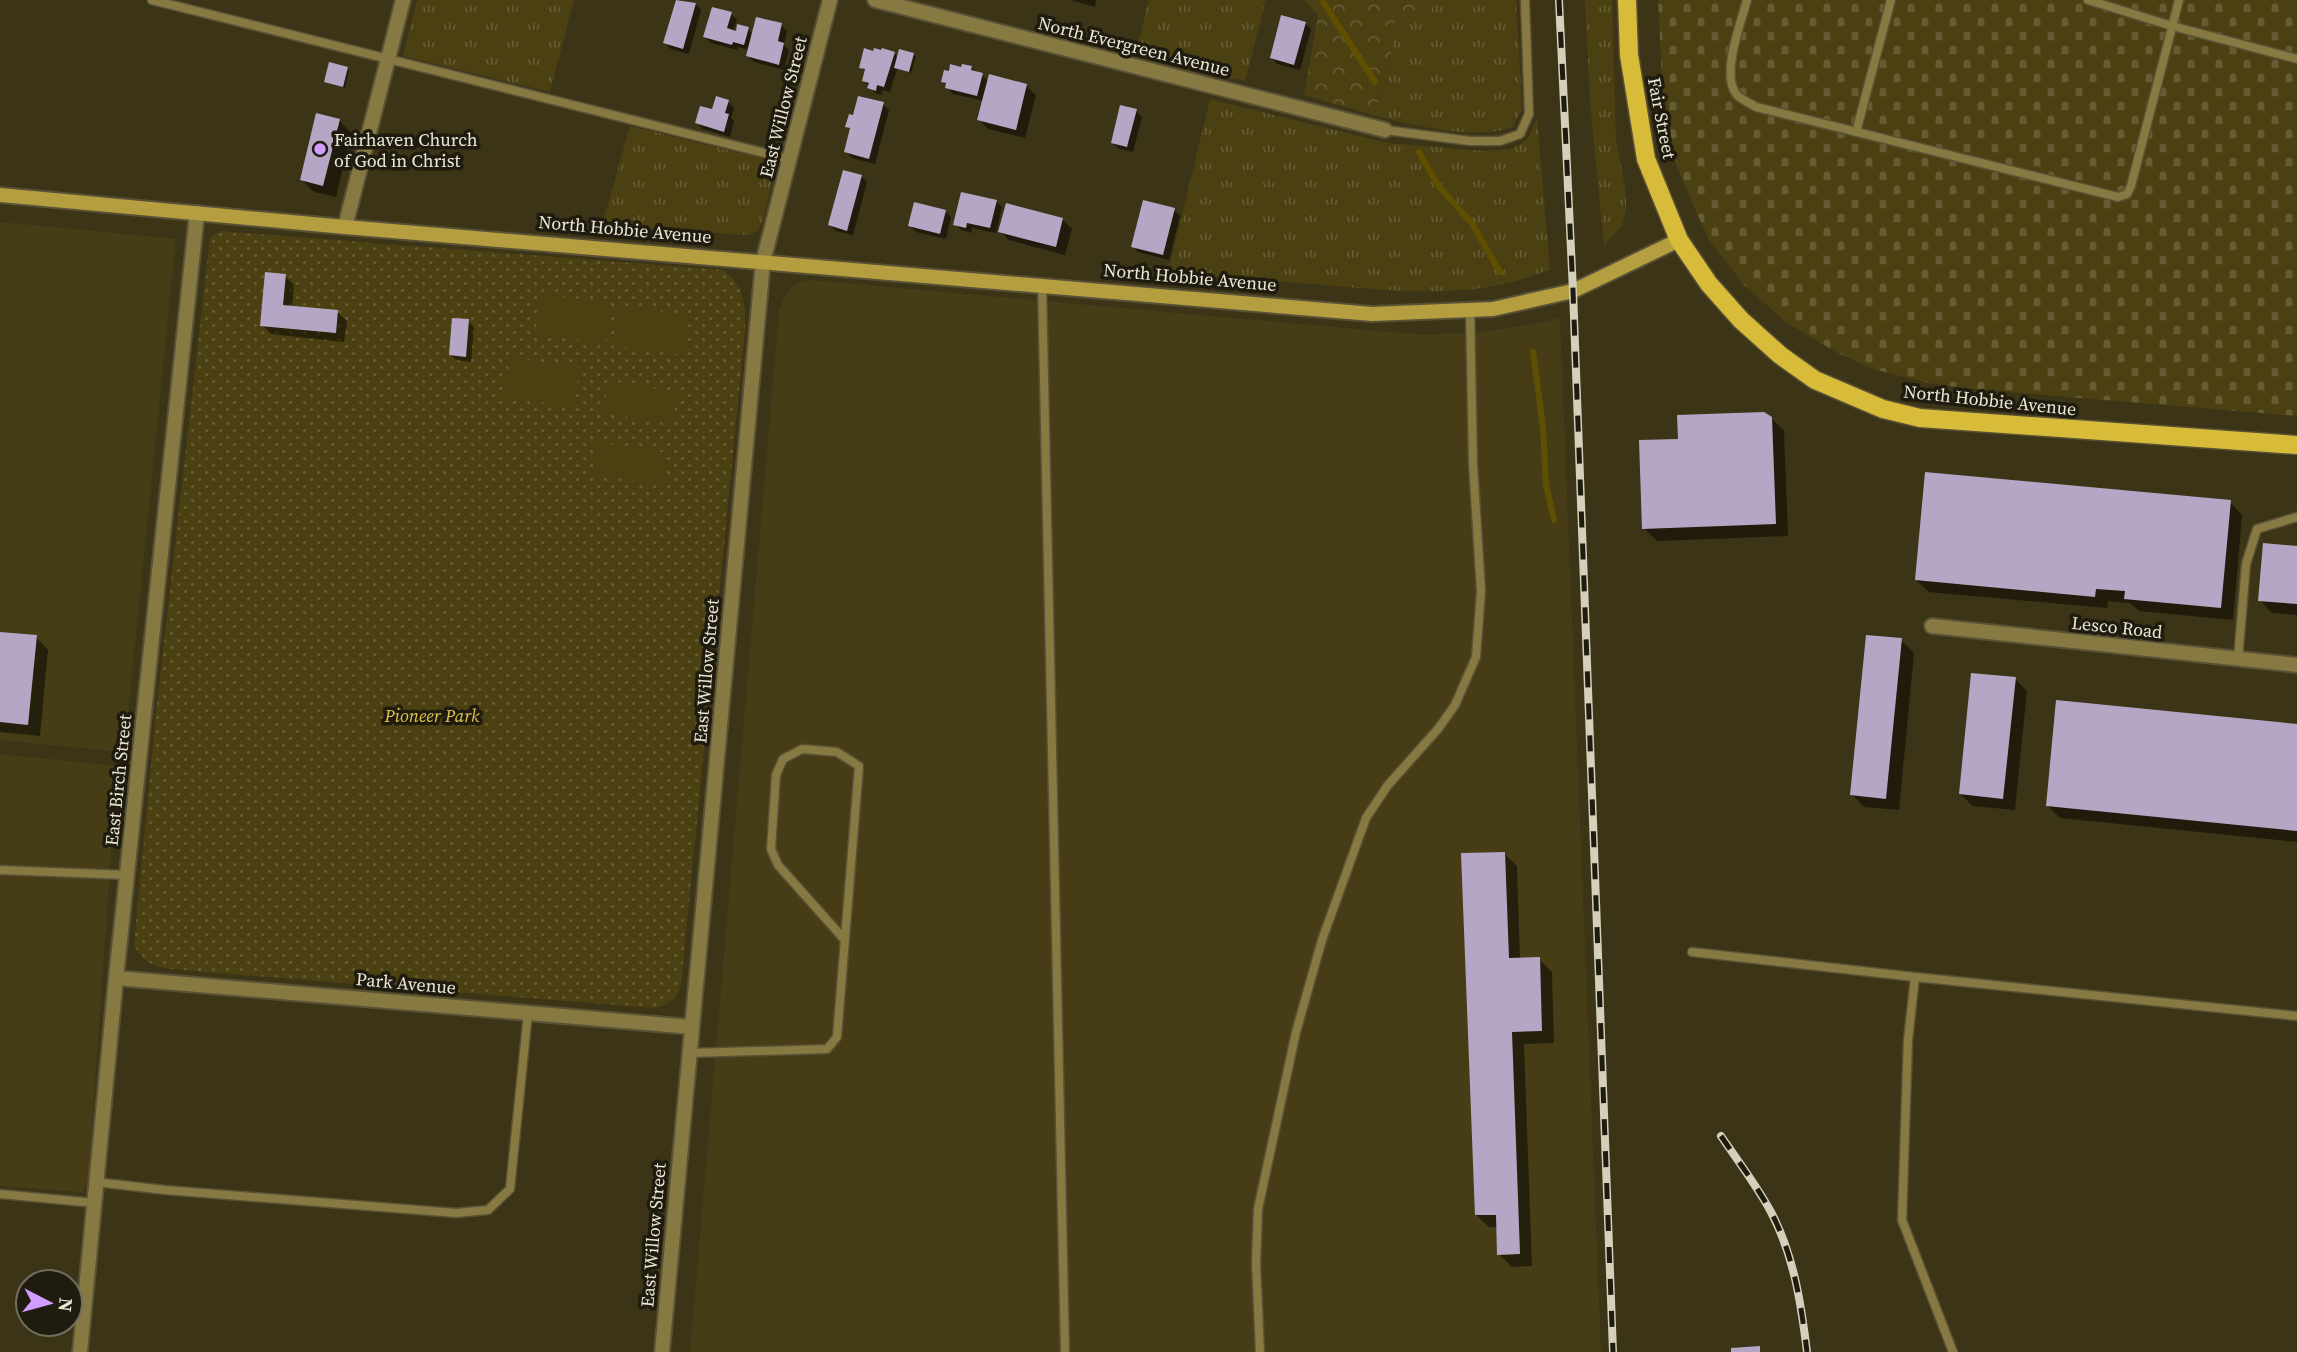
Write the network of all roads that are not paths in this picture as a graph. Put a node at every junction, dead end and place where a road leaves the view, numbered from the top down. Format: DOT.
graph roads {
  1 [pos="152,0"];
  2 [pos="403,0"];
  3 [pos="830,0"];
  4 [pos="874,0"];
  5 [pos="1525,0"];
  6 [pos="1627,0"];
  7 [pos="1748,0"];
  8 [pos="1891,0"];
  9 [pos="2088,0"];
  10 [pos="2179,0"];
  11 [pos="2172,26"];
  12 [pos="388,59"];
  13 [pos="2297,59"];
  14 [pos="1385,130"];
  15 [pos="1856,132"];
  16 [pos="789,159"];
  17 [pos="0,195"];
  18 [pos="197,213"];
  19 [pos="345,227"];
  20 [pos="1679,240"];
  21 [pos="763,262"];
  22 [pos="1042,286"];
  23 [pos="1470,310"];
  24 [pos="2297,445"];
  25 [pos="2297,517"];
  26 [pos="1932,626"];
  27 [pos="2238,659"];
  28 [pos="2297,665"];
  29 [pos="0,870"];
  30 [pos="127,875"];
  31 [pos="844,939"];
  32 [pos="1692,952"];
  33 [pos="1915,977"];
  34 [pos="116,978"];
  35 [pos="528,1013"];
  36 [pos="2297,1016"];
  37 [pos="692,1027"];
  38 [pos="690,1053"];
  39 [pos="96,1182"];
  40 [pos="0,1194"];
  41 [pos="94,1203"];
  42 [pos="80,1352"];
  43 [pos="662,1352"];
  44 [pos="1065,1352"];
  45 [pos="1260,1352"];
  46 [pos="1953,1352"];
  1 -- 12 [label="lane"];
  2 -- 12 [label="street"];
  3 -- 16 [label="street, East Willow Street"];
  4 -- 14 [label="street, North Evergreen Avenue"];
  5 -- 14 [label="lane"];
  6 -- 20 [label="main road, Fair Street"];
  7 -- 15 [label="lane"];
  8 -- 15 [label="lane"];
  9 -- 11 [label="lane"];
  10 -- 11 [label="lane"];
  11 -- 13 [label="lane"];
  11 -- 15 [label="lane"];
  12 -- 16 [label="lane"];
  12 -- 19 [label="street"];
  16 -- 21 [label="street, East Willow Street"];
  17 -- 18 [label="main road, North Hobbie Avenue"];
  18 -- 19 [label="main road, North Hobbie Avenue"];
  18 -- 30 [label="street, East Birch Street"];
  19 -- 21 [label="main road, North Hobbie Avenue"];
  20 -- 23 [label="main road, North Hobbie Avenue"];
  20 -- 24 [label="main road, North Hobbie Avenue"];
  21 -- 22 [label="main road, North Hobbie Avenue"];
  21 -- 37 [label="street, East Willow Street"];
  22 -- 23 [label="main road, North Hobbie Avenue"];
  22 -- 44 [label="lane"];
  23 -- 45 [label="lane"];
  25 -- 27 [label="lane"];
  26 -- 27 [label="street, Lesco Road"];
  27 -- 28 [label="street, Lesco Road"];
  29 -- 30 [label="lane"];
  30 -- 34 [label="street, East Birch Street"];
  31 -- 31 [label="lane"];
  31 -- 38 [label="lane"];
  32 -- 33 [label="lane"];
  33 -- 36 [label="lane"];
  33 -- 46 [label="lane"];
  34 -- 35 [label="street, Park Avenue"];
  34 -- 39 [label="street, East Birch Street"];
  35 -- 37 [label="street, Park Avenue"];
  35 -- 39 [label="lane"];
  37 -- 38 [label="street, East Willow Street"];
  38 -- 43 [label="street, East Willow Street"];
  39 -- 41 [label="street, East Birch Street"];
  40 -- 41 [label="lane"];
  41 -- 42 [label="street, East Birch Street"];
}
